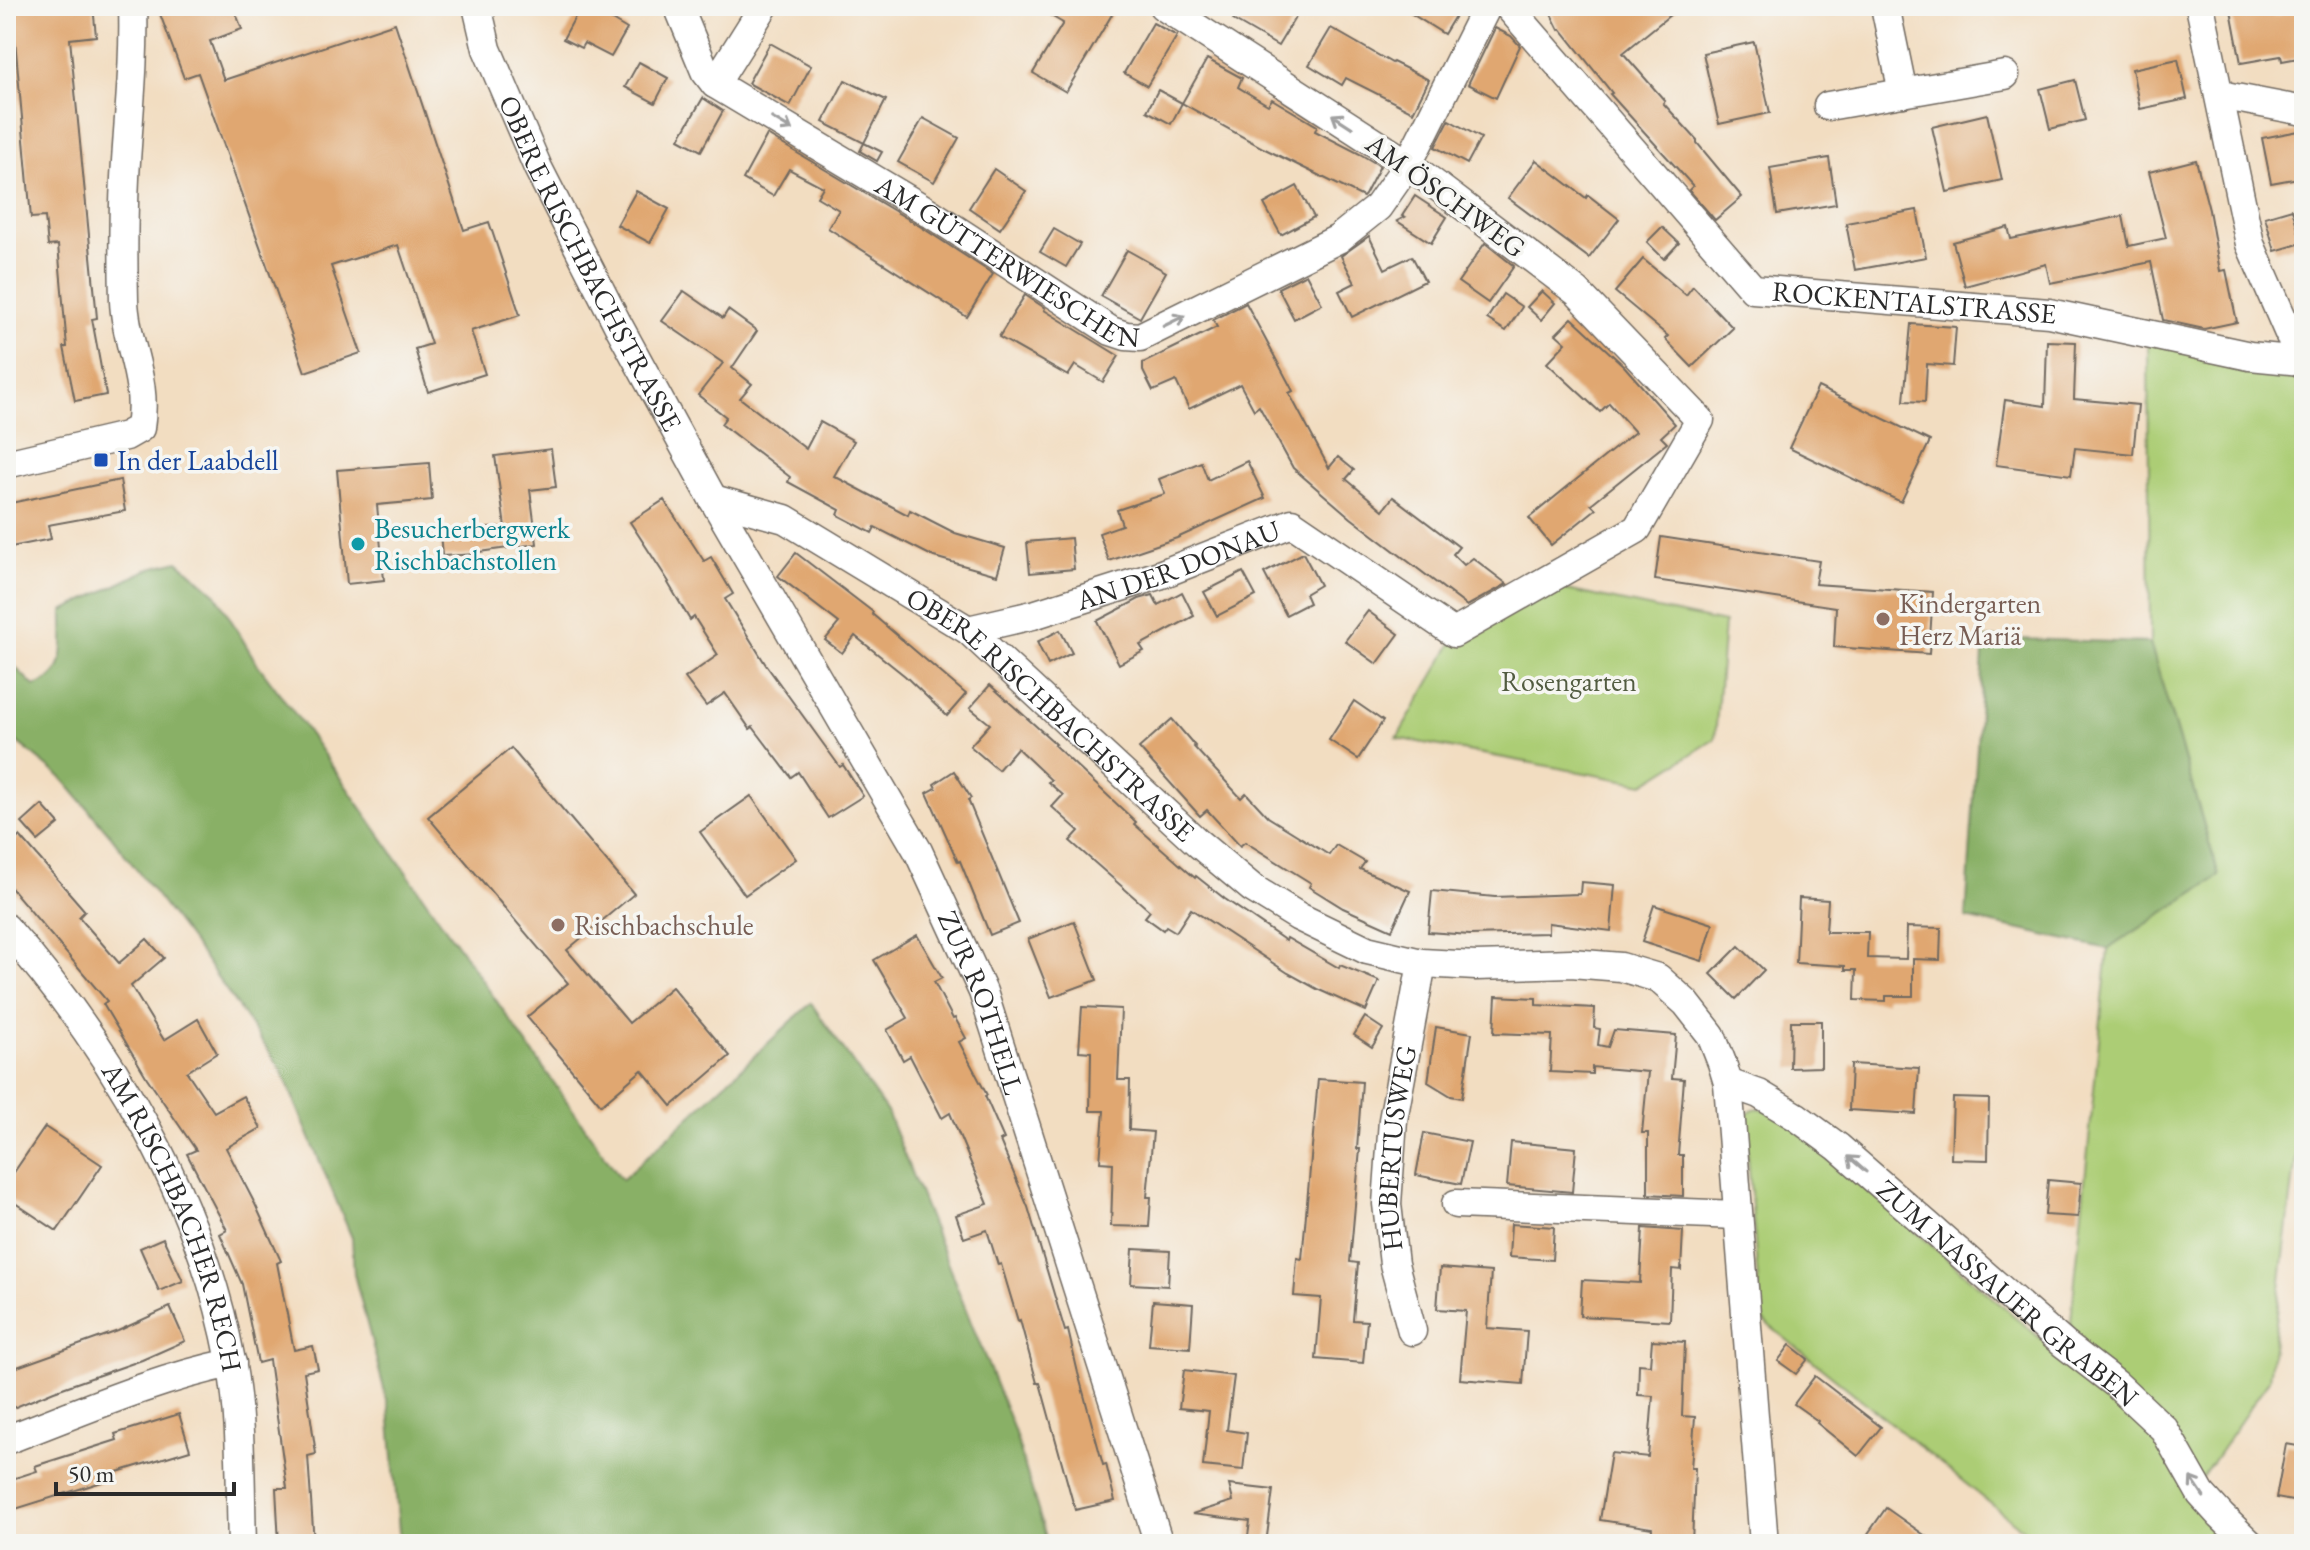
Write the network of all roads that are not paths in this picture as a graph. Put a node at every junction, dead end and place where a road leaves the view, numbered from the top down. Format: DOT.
graph roads {
  1 [pos="133,6"];
  2 [pos="477,6"];
  3 [pos="678,6"];
  4 [pos="764,6"];
  5 [pos="1163,6"];
  6 [pos="1487,6"];
  7 [pos="1508,6"];
  8 [pos="1885,6"];
  9 [pos="2200,6"];
  10 [pos="2005,75"];
  11 [pos="715,84"];
  12 [pos="1903,93"];
  13 [pos="2220,95"];
  14 [pos="1828,106"];
  15 [pos="2304,111"];
  16 [pos="1408,164"];
  17 [pos="2302,363"];
  18 [pos="1700,420"];
  19 [pos="6,464"];
  20 [pos="713,499"];
  21 [pos="968,630"];
  22 [pos="6,928"];
  23 [pos="1422,963"];
  24 [pos="1728,1083"];
  25 [pos="1456,1204"];
  26 [pos="1737,1215"];
  27 [pos="1412,1331"];
  28 [pos="232,1363"];
  29 [pos="6,1440"];
  30 [pos="242,1544"];
  31 [pos="1159,1544"];
  32 [pos="1764,1544"];
  33 [pos="2250,1544"];
  1 -- 19 [label="street"];
  2 -- 20 [label="street, OBERE RISCHBACHSTRASSE"];
  3 -- 11 [label="street"];
  4 -- 11 [label="street"];
  16 -- 5 [label="street, AM ÖSCHWEG, one-way"];
  6 -- 16 [label="street, AM GÜTTERWIESCHEN"];
  7 -- 17 [label="street, ROCKENTALSTRASSE"];
  8 -- 12 [label="street"];
  9 -- 13 [label="street"];
  10 -- 12 [label="street"];
  11 -- 16 [label="street, AM GÜTTERWIESCHEN, one-way"];
  12 -- 14 [label="street"];
  13 -- 15 [label="street"];
  13 -- 17 [label="street"];
  16 -- 18 [label="street, AM ÖSCHWEG"];
  18 -- 21 [label="street, AN DER DONAU"];
  20 -- 21 [label="street, OBERE RISCHBACHSTRASSE"];
  20 -- 31 [label="street, ZUR ROTHELL"];
  21 -- 23 [label="street, OBERE RISCHBACHSTRASSE"];
  22 -- 28 [label="street, AM RISCHBACHER RECH"];
  23 -- 24 [label="street, OBERE RISCHBACHSTRASSE"];
  23 -- 27 [label="street, HUBERTUSWEG"];
  24 -- 26 [label="street, OBERE RISCHBACHSTRASSE"];
  33 -- 24 [label="street, ZUM NASSAUER GRABEN, one-way"];
  25 -- 26 [label="street"];
  26 -- 32 [label="street, OBERE RISCHBACHSTRASSE"];
  28 -- 29 [label="street"];
  28 -- 30 [label="street, AM RISCHBACHER RECH"];
}
